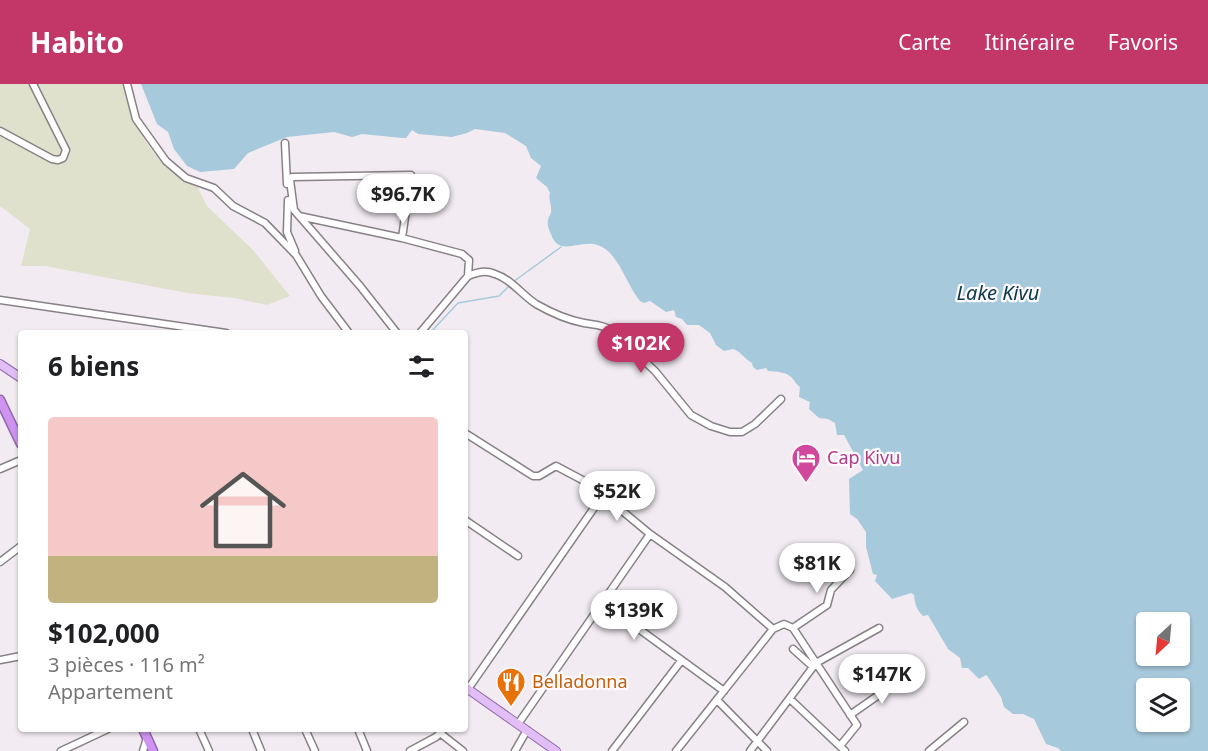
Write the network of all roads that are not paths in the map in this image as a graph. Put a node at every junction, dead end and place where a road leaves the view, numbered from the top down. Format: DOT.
graph roads {
  1 [pos="33,84"];
  2 [pos="127,84"];
  3 [pos="0,131"];
  4 [pos="285,143"];
  5 [pos="299,216"];
  6 [pos="402,237"];
  7 [pos="296,255"];
  8 [pos="468,276"];
  9 [pos="0,300"];
  10 [pos="205,330"];
  11 [pos="346,330"];
  12 [pos="395,330"];
  13 [pos="423,330"];
  14 [pos="0,364"];
  15 [pos="18,376"];
  16 [pos="781,399"];
  17 [pos="0,400"];
  18 [pos="0,416"];
  19 [pos="11,421"];
  20 [pos="468,435"];
  21 [pos="18,437"];
  22 [pos="18,461"];
  23 [pos="0,469"];
  24 [pos="603,495"];
  25 [pos="468,522"];
  26 [pos="650,534"];
  27 [pos="18,548"];
  28 [pos="518,556"];
  29 [pos="0,562"];
  30 [pos="850,570"];
  31 [pos="602,602"];
  32 [pos="879,627"];
  33 [pos="793,628"];
  34 [pos="772,629"];
  35 [pos="793,649"];
  36 [pos="18,657"];
  37 [pos="0,660"];
  38 [pos="681,661"];
  39 [pos="814,665"];
  40 [pos="903,678"];
  41 [pos="468,690"];
  42 [pos="724,691"];
  43 [pos="468,692"];
  44 [pos="790,699"];
  45 [pos="717,700"];
  46 [pos="850,715"];
  47 [pos="964,722"];
  48 [pos="518,724"];
  49 [pos="527,730"];
  50 [pos="102,732"];
  51 [pos="200,732"];
  52 [pos="253,732"];
  53 [pos="306,732"];
  54 [pos="359,732"];
  55 [pos="440,732"];
  56 [pos="443,732"];
  57 [pos="145,733"];
  58 [pos="758,742"];
  59 [pos="843,749"];
  60 [pos="61,751"];
  61 [pos="143,751"];
  62 [pos="153,751"];
  63 [pos="209,751"];
  64 [pos="261,751"];
  65 [pos="315,751"];
  66 [pos="367,751"];
  67 [pos="412,751"];
  68 [pos="463,751"];
  69 [pos="515,751"];
  70 [pos="556,751"];
  71 [pos="612,751"];
  72 [pos="676,751"];
  73 [pos="750,751"];
  74 [pos="767,751"];
  75 [pos="929,751"];
  1 -- 3 [label="street"];
  2 -- 7 [label="street"];
  4 -- 7 [label="street"];
  5 -- 6 [label="street"];
  5 -- 6 [label="street"];
  5 -- 12 [label="street"];
  6 -- 8 [label="street"];
  7 -- 11 [label="street"];
  8 -- 13 [label="street"];
  8 -- 16 [label="street"];
  9 -- 10 [label="street"];
  14 -- 15 [label="main road"];
  17 -- 19 [label="highway"];
  18 -- 19 [label="street"];
  19 -- 21 [label="highway"];
  20 -- 24 [label="street"];
  22 -- 23 [label="street"];
  24 -- 26 [label="street"];
  24 -- 41 [label="street"];
  25 -- 28 [label="street"];
  26 -- 31 [label="street"];
  26 -- 34 [label="street"];
  27 -- 29 [label="street"];
  30 -- 33 [label="street"];
  31 -- 38 [label="street"];
  31 -- 48 [label="street"];
  32 -- 39 [label="street"];
  33 -- 34 [label="street"];
  33 -- 39 [label="street"];
  34 -- 42 [label="street"];
  35 -- 39 [label="street"];
  36 -- 37 [label="street"];
  38 -- 42 [label="street"];
  38 -- 71 [label="street"];
  39 -- 44 [label="street"];
  39 -- 46 [label="street"];
  40 -- 46 [label="street"];
  42 -- 45 [label="street"];
  43 -- 48 [label="main road"];
  44 -- 58 [label="street"];
  44 -- 59 [label="street"];
  45 -- 58 [label="street"];
  45 -- 72 [label="street"];
  46 -- 59 [label="street"];
  47 -- 75 [label="street"];
  48 -- 49 [label="main road"];
  49 -- 69 [label="street"];
  49 -- 70 [label="main road"];
  50 -- 60 [label="street"];
  51 -- 63 [label="street"];
  52 -- 64 [label="street"];
  53 -- 65 [label="street"];
  54 -- 66 [label="street"];
  55 -- 67 [label="street"];
  56 -- 68 [label="street"];
  57 -- 61 [label="street"];
  57 -- 62 [label="highway"];
  58 -- 73 [label="street"];
  58 -- 74 [label="street"];
}
